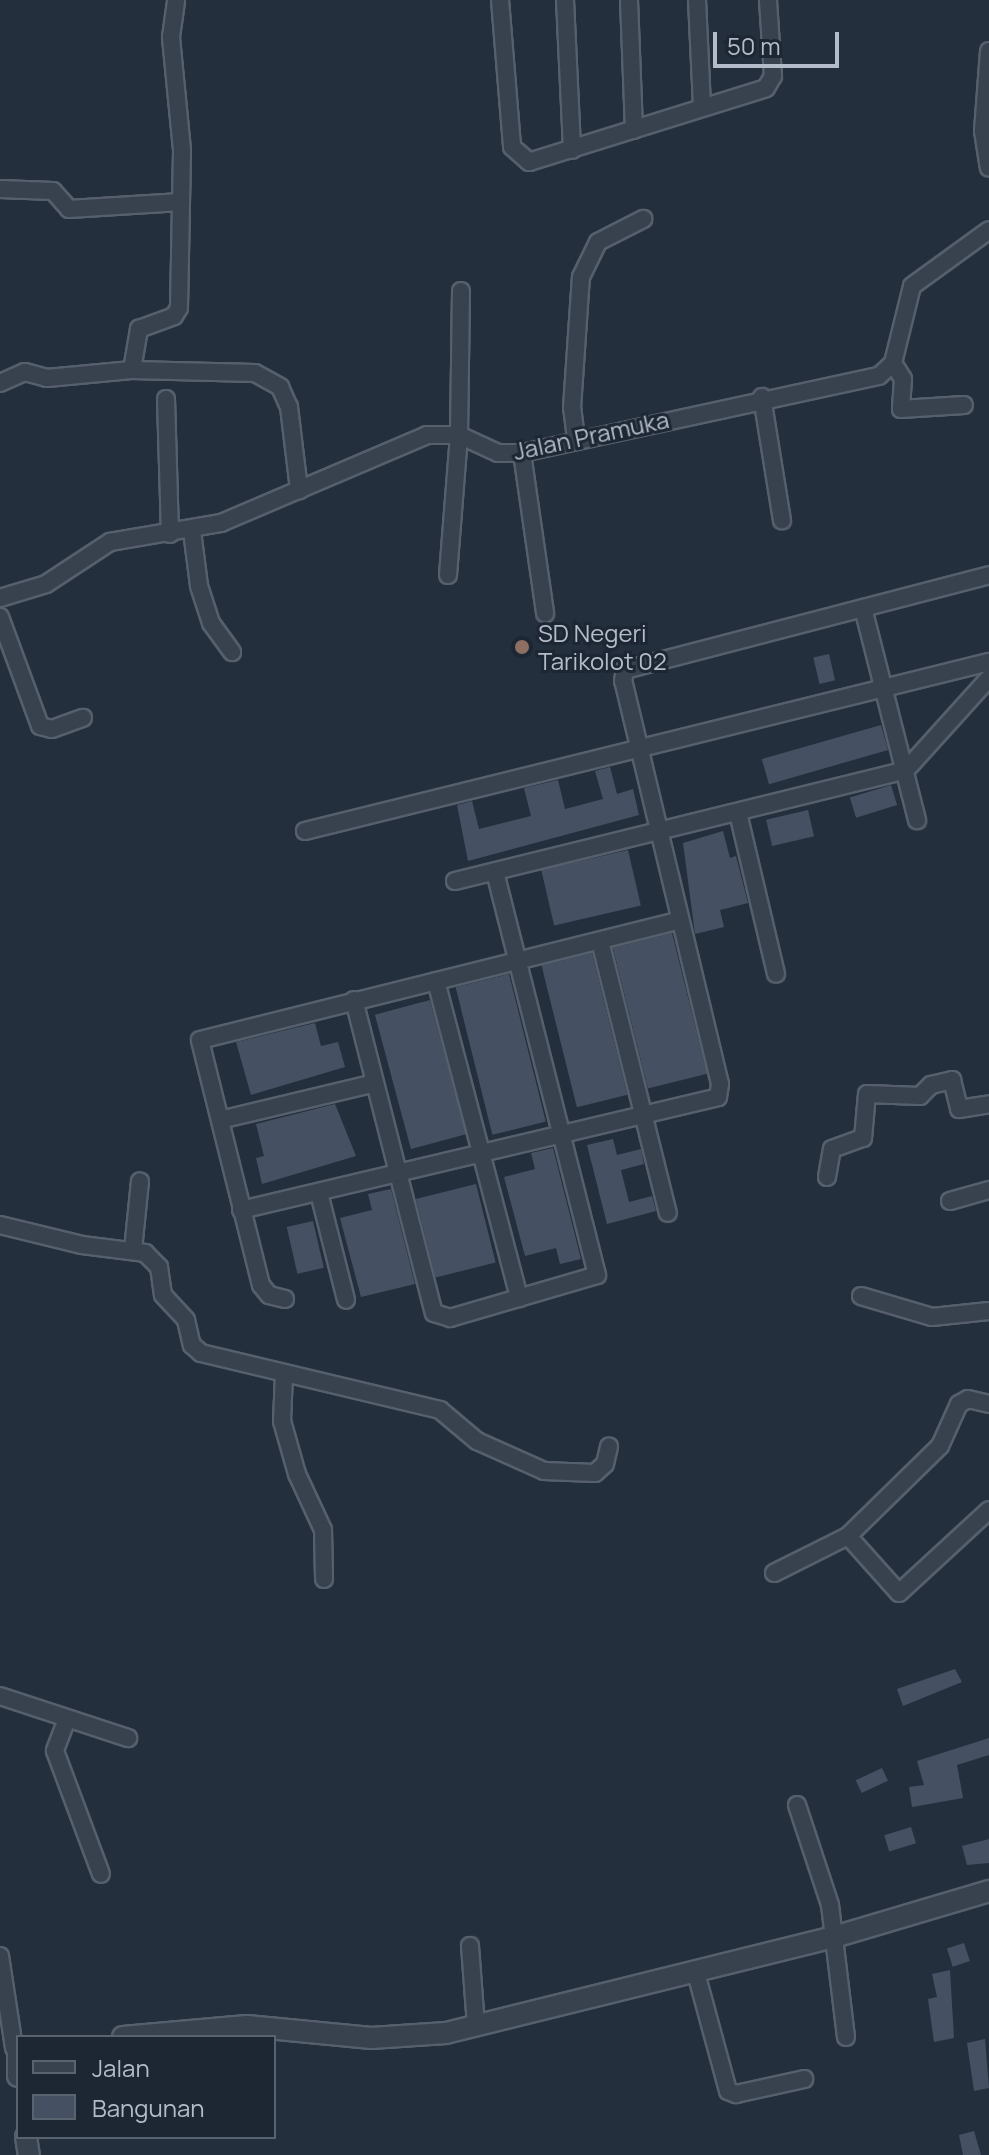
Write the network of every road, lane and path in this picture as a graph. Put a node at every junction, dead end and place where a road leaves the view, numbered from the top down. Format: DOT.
graph roads {
  1 [pos="176,0"];
  2 [pos="500,0"];
  3 [pos="565,0"];
  4 [pos="629,0"];
  5 [pos="697,0"];
  6 [pos="768,0"];
  7 [pos="989,51"];
  8 [pos="702,105"];
  9 [pos="634,130"];
  10 [pos="572,150"];
  11 [pos="989,168"];
  12 [pos="0,189"];
  13 [pos="181,202"];
  14 [pos="643,219"];
  15 [pos="989,230"];
  16 [pos="461,291"];
  17 [pos="893,363"];
  18 [pos="132,370"];
  19 [pos="0,383"];
  20 [pos="762,397"];
  21 [pos="166,399"];
  22 [pos="964,405"];
  23 [pos="459,435"];
  24 [pos="576,439"];
  25 [pos="522,453"];
  26 [pos="299,490"];
  27 [pos="782,520"];
  28 [pos="192,531"];
  29 [pos="170,534"];
  30 [pos="448,575"];
  31 [pos="989,575"];
  32 [pos="0,598"];
  33 [pos="863,608"];
  34 [pos="545,613"];
  35 [pos="0,617"];
  36 [pos="232,652"];
  37 [pos="989,662"];
  38 [pos="989,678"];
  39 [pos="884,689"];
  40 [pos="83,718"];
  41 [pos="639,747"];
  42 [pos="906,770"];
  43 [pos="738,813"];
  44 [pos="917,820"];
  45 [pos="305,831"];
  46 [pos="660,832"];
  47 [pos="495,872"];
  48 [pos="455,881"];
  49 [pos="680,920"];
  50 [pos="600,941"];
  51 [pos="515,961"];
  52 [pos="776,974"];
  53 [pos="436,981"];
  54 [pos="354,1000"];
  55 [pos="375,1083"];
  56 [pos="989,1104"];
  57 [pos="643,1115"];
  58 [pos="220,1120"];
  59 [pos="558,1132"];
  60 [pos="482,1150"];
  61 [pos="399,1171"];
  62 [pos="827,1177"];
  63 [pos="140,1181"];
  64 [pos="989,1190"];
  65 [pos="319,1193"];
  66 [pos="950,1201"];
  67 [pos="241,1210"];
  68 [pos="668,1213"];
  69 [pos="0,1225"];
  70 [pos="133,1250"];
  71 [pos="861,1296"];
  72 [pos="519,1298"];
  73 [pos="285,1299"];
  74 [pos="346,1300"];
  75 [pos="989,1311"];
  76 [pos="284,1374"];
  77 [pos="989,1404"];
  78 [pos="609,1446"];
  79 [pos="989,1510"];
  80 [pos="848,1536"];
  81 [pos="774,1573"];
  82 [pos="324,1579"];
  83 [pos="0,1696"];
  84 [pos="67,1719"];
  85 [pos="128,1738"];
  86 [pos="797,1805"];
  87 [pos="101,1874"];
  88 [pos="989,1891"];
  89 [pos="834,1937"];
  90 [pos="470,1946"];
  91 [pos="0,1956"];
  92 [pos="696,1973"];
  93 [pos="476,2026"];
  94 [pos="149,2035"];
  95 [pos="846,2037"];
  96 [pos="16,2048"];
  97 [pos="804,2079"];
  1 -- 13 [label="street"];
  2 -- 10 [label="street"];
  3 -- 10 [label="street"];
  4 -- 9 [label="street"];
  5 -- 8 [label="street"];
  6 -- 8 [label="street"];
  7 -- 11 [label="street"];
  8 -- 9 [label="street"];
  9 -- 10 [label="street"];
  12 -- 13 [label="street"];
  13 -- 18 [label="street"];
  14 -- 24 [label="street"];
  15 -- 17 [label="street"];
  16 -- 23 [label="street"];
  17 -- 20 [label="street, Jalan Pramuka"];
  17 -- 22 [label="street"];
  18 -- 19 [label="street"];
  18 -- 26 [label="street"];
  20 -- 24 [label="street, Jalan Pramuka"];
  20 -- 27 [label="street"];
  21 -- 29 [label="street"];
  23 -- 25 [label="street, Jalan Pramuka"];
  23 -- 26 [label="street, Jalan Pramuka"];
  23 -- 30 [label="street"];
  24 -- 25 [label="street, Jalan Pramuka"];
  25 -- 34 [label="street"];
  26 -- 28 [label="street, Jalan Pramuka"];
  28 -- 29 [label="street, Jalan Pramuka"];
  28 -- 36 [label="street"];
  29 -- 32 [label="street, Jalan Pramuka"];
  31 -- 33 [label="street"];
  33 -- 39 [label="street"];
  33 -- 41 [label="street"];
  35 -- 40 [label="street"];
  37 -- 39 [label="street"];
  38 -- 42 [label="street"];
  39 -- 41 [label="street"];
  39 -- 42 [label="street"];
  41 -- 45 [label="street"];
  41 -- 46 [label="street"];
  42 -- 43 [label="street"];
  42 -- 44 [label="street"];
  43 -- 46 [label="street"];
  43 -- 52 [label="street"];
  46 -- 47 [label="street"];
  46 -- 49 [label="street"];
  47 -- 48 [label="street"];
  47 -- 51 [label="street"];
  49 -- 50 [label="street"];
  49 -- 57 [label="street"];
  50 -- 51 [label="street"];
  50 -- 57 [label="street"];
  51 -- 53 [label="street"];
  51 -- 59 [label="street"];
  53 -- 54 [label="street"];
  53 -- 60 [label="street"];
  54 -- 55 [label="street"];
  54 -- 58 [label="street"];
  55 -- 58 [label="street"];
  55 -- 61 [label="street"];
  56 -- 62 [label="street"];
  57 -- 59 [label="street"];
  57 -- 68 [label="street"];
  58 -- 67 [label="street"];
  59 -- 60 [label="street"];
  59 -- 72 [label="street"];
  60 -- 61 [label="street"];
  60 -- 72 [label="street"];
  61 -- 65 [label="street"];
  61 -- 72 [label="street"];
  63 -- 70 [label="street"];
  64 -- 66 [label="street"];
  65 -- 67 [label="street"];
  65 -- 74 [label="street"];
  67 -- 73 [label="street"];
  69 -- 70 [label="street"];
  70 -- 76 [label="street"];
  71 -- 75 [label="street"];
  76 -- 78 [label="street"];
  76 -- 82 [label="street"];
  77 -- 80 [label="street"];
  79 -- 80 [label="street"];
  80 -- 81 [label="street"];
  83 -- 84 [label="street"];
  84 -- 85 [label="street"];
  84 -- 87 [label="street"];
  86 -- 89 [label="street"];
  88 -- 89 [label="street"];
  89 -- 92 [label="street"];
  89 -- 95 [label="street"];
  90 -- 93 [label="street"];
  91 -- 96 [label="street"];
  92 -- 93 [label="street"];
  92 -- 97 [label="street"];
  93 -- 94 [label="street"];
}
